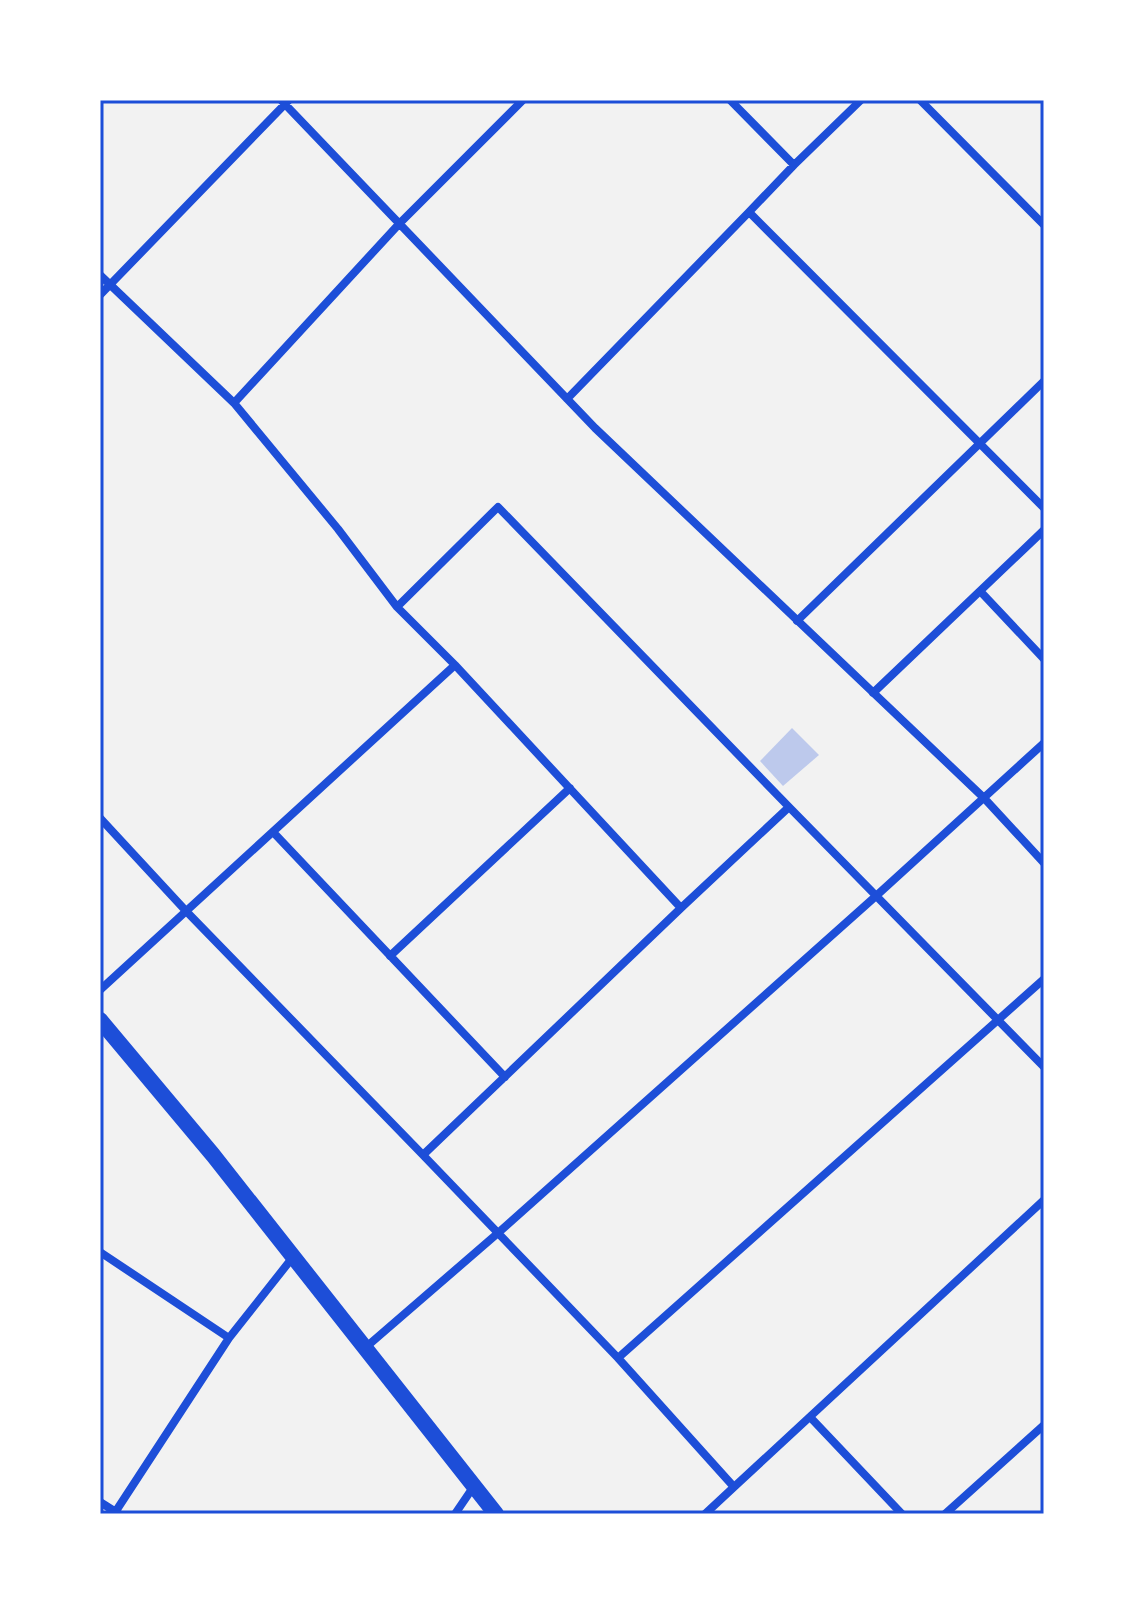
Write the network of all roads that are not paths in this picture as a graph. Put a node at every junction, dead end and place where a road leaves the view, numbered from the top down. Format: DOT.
graph roads {
  1 [pos="523,100"];
  2 [pos="730,100"];
  3 [pos="861,100"];
  4 [pos="920,100"];
  5 [pos="285,101"];
  6 [pos="794,165"];
  7 [pos="749,212"];
  8 [pos="399,224"];
  9 [pos="1044,225"];
  10 [pos="100,275"];
  11 [pos="111,284"];
  12 [pos="100,295"];
  13 [pos="1044,381"];
  14 [pos="567,399"];
  15 [pos="234,403"];
  16 [pos="980,443"];
  17 [pos="1044,508"];
  18 [pos="1044,530"];
  19 [pos="980,591"];
  20 [pos="397,607"];
  21 [pos="797,621"];
  22 [pos="1044,659"];
  23 [pos="455,665"];
  24 [pos="873,693"];
  25 [pos="1044,743"];
  26 [pos="570,788"];
  27 [pos="984,798"];
  28 [pos="789,807"];
  29 [pos="100,818"];
  30 [pos="273,832"];
  31 [pos="1044,863"];
  32 [pos="876,896"];
  33 [pos="681,908"];
  34 [pos="186,911"];
  35 [pos="390,956"];
  36 [pos="1044,979"];
  37 [pos="100,990"];
  38 [pos="100,1020"];
  39 [pos="998,1020"];
  40 [pos="1044,1067"];
  41 [pos="505,1077"];
  42 [pos="423,1155"];
  43 [pos="1044,1200"];
  44 [pos="498,1233"];
  45 [pos="100,1252"];
  46 [pos="293,1257"];
  47 [pos="229,1338"];
  48 [pos="365,1348"];
  49 [pos="618,1358"];
  50 [pos="810,1417"];
  51 [pos="1044,1425"];
  52 [pos="474,1486"];
  53 [pos="734,1487"];
  54 [pos="100,1502"];
  55 [pos="712,1512"];
  56 [pos="116,1513"];
  57 [pos="455,1514"];
  58 [pos="496,1514"];
  59 [pos="902,1514"];
  60 [pos="945,1514"];
  1 -- 8 [label="street"];
  2 -- 6 [label="street"];
  3 -- 6 [label="street"];
  4 -- 9 [label="street"];
  5 -- 8 [label="street"];
  5 -- 11 [label="street"];
  6 -- 7 [label="street"];
  7 -- 14 [label="street"];
  7 -- 16 [label="street"];
  8 -- 14 [label="street"];
  8 -- 15 [label="street"];
  10 -- 11 [label="street"];
  11 -- 12 [label="street"];
  11 -- 15 [label="street"];
  13 -- 16 [label="street"];
  14 -- 21 [label="street"];
  15 -- 20 [label="street"];
  16 -- 17 [label="street"];
  16 -- 21 [label="street"];
  18 -- 19 [label="street"];
  19 -- 22 [label="street"];
  19 -- 24 [label="street"];
  20 -- 23 [label="street"];
  20 -- 28 [label="street"];
  21 -- 24 [label="street"];
  23 -- 26 [label="street"];
  23 -- 30 [label="street"];
  24 -- 27 [label="street"];
  25 -- 27 [label="street"];
  26 -- 33 [label="street"];
  26 -- 35 [label="street"];
  27 -- 31 [label="street"];
  27 -- 32 [label="street"];
  28 -- 32 [label="street"];
  28 -- 33 [label="street"];
  29 -- 34 [label="street"];
  30 -- 34 [label="street"];
  30 -- 35 [label="street"];
  32 -- 39 [label="street"];
  32 -- 44 [label="street"];
  33 -- 41 [label="street"];
  34 -- 37 [label="street"];
  34 -- 42 [label="street"];
  35 -- 41 [label="street"];
  36 -- 39 [label="street"];
  38 -- 46 [label="main road"];
  39 -- 40 [label="street"];
  39 -- 49 [label="street"];
  41 -- 42 [label="street"];
  42 -- 44 [label="street"];
  43 -- 50 [label="street"];
  44 -- 48 [label="street"];
  44 -- 49 [label="street"];
  45 -- 47 [label="street"];
  46 -- 47 [label="street"];
  46 -- 48 [label="main road"];
  47 -- 56 [label="street"];
  48 -- 52 [label="main road"];
  49 -- 53 [label="street"];
  50 -- 53 [label="street"];
  50 -- 59 [label="street"];
  51 -- 60 [label="street"];
  52 -- 57 [label="street"];
  52 -- 58 [label="main road"];
  53 -- 55 [label="street"];
  54 -- 56 [label="street"];
}
